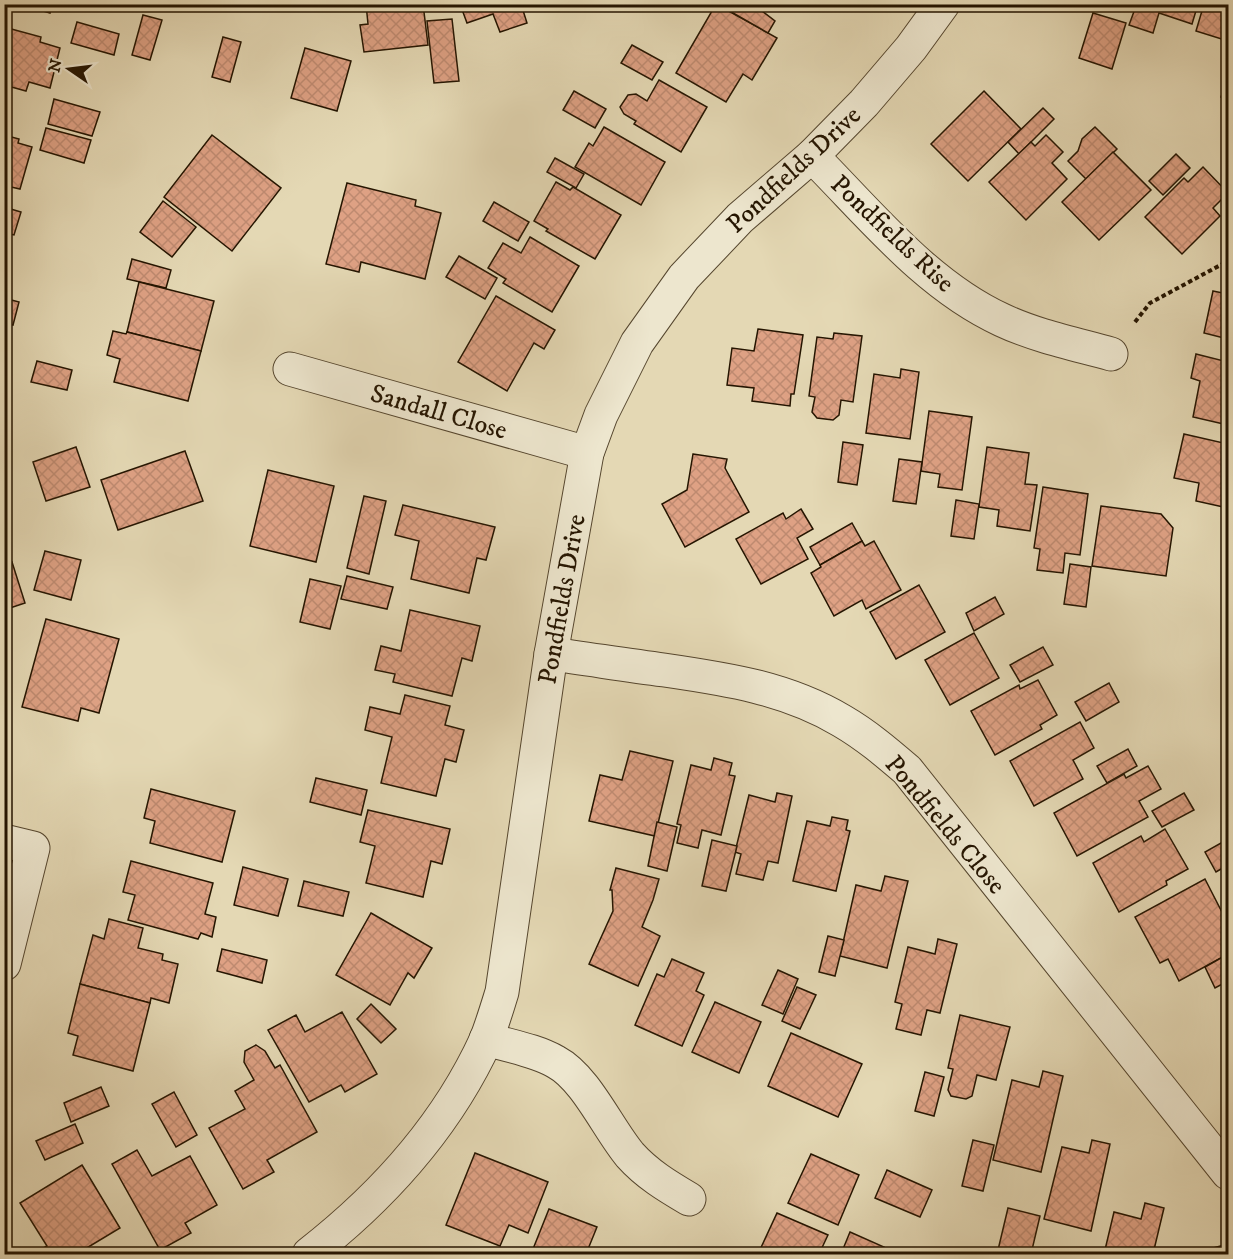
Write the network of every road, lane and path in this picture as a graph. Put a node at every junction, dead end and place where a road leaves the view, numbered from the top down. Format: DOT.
graph roads {
  1 [pos="943,4"];
  2 [pos="812,156"];
  3 [pos="1228,261"];
  4 [pos="1112,354"];
  5 [pos="290,369"];
  6 [pos="587,453"];
  7 [pos="551,654"];
  8 [pos="4,841"];
  9 [pos="4,964"];
  10 [pos="486,1040"];
  11 [pos="1228,1173"];
  12 [pos="689,1199"];
  13 [pos="309,1254"];
  1 -- 2 [label="street, Pondfields Drive"];
  2 -- 4 [label="street, Pondfields Rise"];
  2 -- 6 [label="street, Pondfields Drive"];
  3 -- 4 [label="path"];
  5 -- 6 [label="street, Sandall Close"];
  6 -- 7 [label="street, Pondfields Drive"];
  7 -- 10 [label="street, Pondfields Drive"];
  7 -- 11 [label="street, Pondfields Close"];
  8 -- 9 [label="street"];
  10 -- 12 [label="street"];
  10 -- 13 [label="street, Pondfields Drive"];
}
